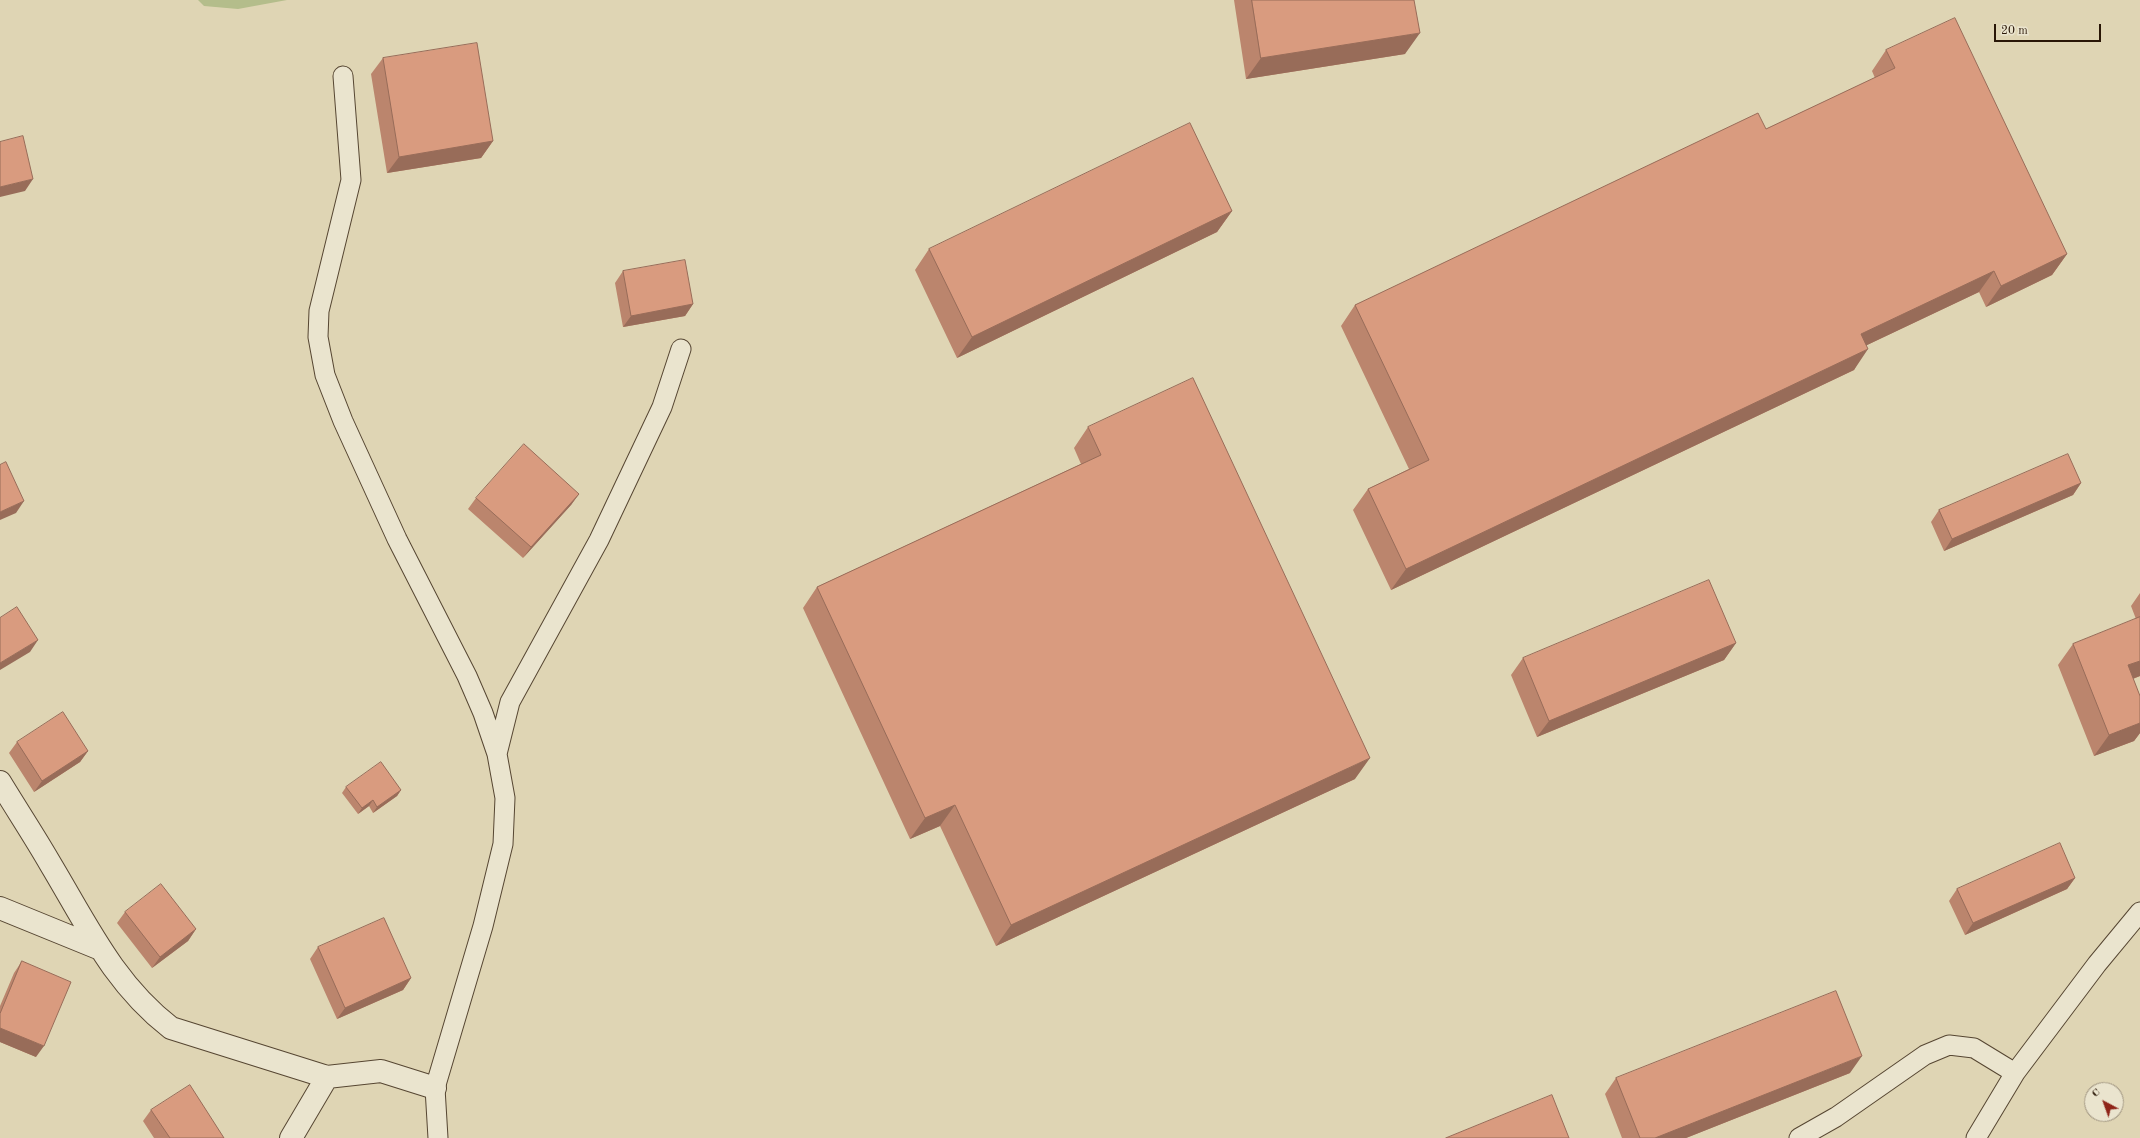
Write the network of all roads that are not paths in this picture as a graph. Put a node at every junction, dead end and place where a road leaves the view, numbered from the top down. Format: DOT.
graph roads {
  1 [pos="343,76"];
  2 [pos="681,349"];
  3 [pos="497,754"];
  4 [pos="0,782"];
  5 [pos="0,908"];
  6 [pos="2140,912"];
  7 [pos="98,948"];
  8 [pos="2015,1073"];
  9 [pos="327,1077"];
  10 [pos="435,1088"];
  11 [pos="291,1138"];
  12 [pos="438,1138"];
  13 [pos="1799,1138"];
  14 [pos="1976,1138"];
  1 -- 3 [label="lane"];
  2 -- 3 [label="lane"];
  3 -- 10 [label="lane"];
  4 -- 7 [label="street"];
  5 -- 7 [label="street"];
  6 -- 8 [label="lane"];
  7 -- 9 [label="street"];
  8 -- 13 [label="lane"];
  8 -- 14 [label="lane"];
  9 -- 10 [label="street"];
  9 -- 11 [label="street"];
  10 -- 12 [label="lane"];
}
